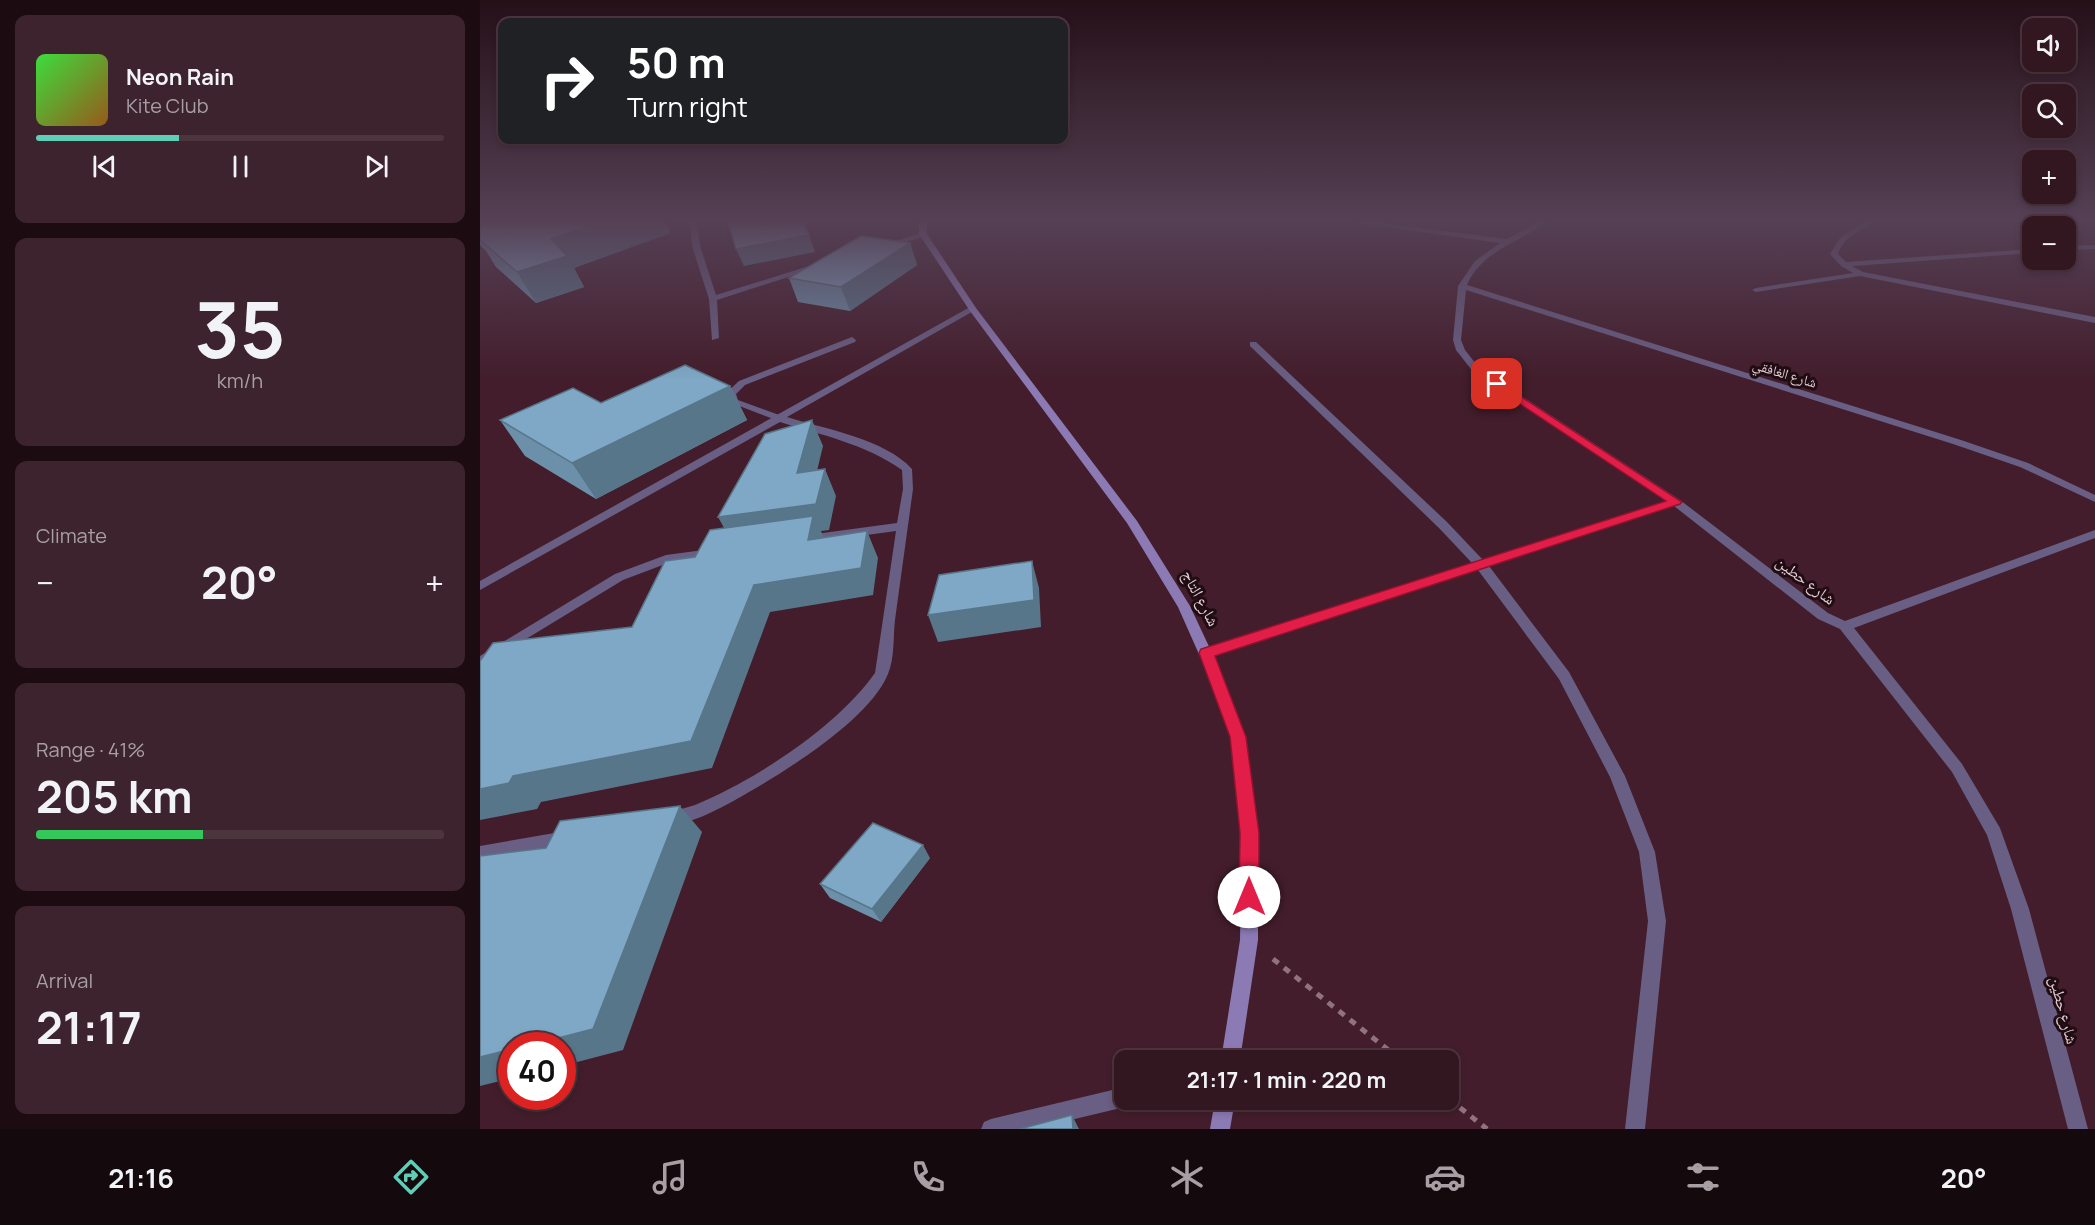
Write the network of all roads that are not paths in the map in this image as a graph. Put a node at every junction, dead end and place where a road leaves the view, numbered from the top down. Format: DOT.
graph roads {
  1 [pos="705,275"];
  2 [pos="790,275"];
  3 [pos="952,275"];
  4 [pos="1468,275"];
  5 [pos="1856,275"];
  6 [pos="1863,275"];
  7 [pos="1462,286"];
  8 [pos="1756,290"];
  9 [pos="713,299"];
  10 [pos="973,309"];
  11 [pos="2095,320"];
  12 [pos="715,338"];
  13 [pos="852,340"];
  14 [pos="1253,344"];
  15 [pos="779,418"];
  16 [pos="2095,499"];
  17 [pos="1676,502"];
  18 [pos="902,526"];
  19 [pos="2095,534"];
  20 [pos="796,541"];
  21 [pos="725,551"];
  22 [pos="1481,565"];
  23 [pos="480,586"];
  24 [pos="1845,626"];
  25 [pos="1206,653"];
  26 [pos="480,662"];
  27 [pos="663,820"];
  28 [pos="583,835"];
  29 [pos="480,853"];
  30 [pos="1232,1050"];
  31 [pos="1114,1100"];
  32 [pos="1223,1110"];
  33 [pos="991,1129"];
  34 [pos="1220,1129"];
  35 [pos="1635,1129"];
  36 [pos="2078,1129"];
  1 -- 9 [label="street"];
  2 -- 9 [label="street"];
  3 -- 10 [label="street, شارع التاج"];
  4 -- 7 [label="street, شارع حطين"];
  5 -- 8 [label="street"];
  6 -- 11 [label="street"];
  7 -- 16 [label="street, شارع الغافقي"];
  7 -- 17 [label="street, شارع حطين"];
  9 -- 12 [label="street"];
  10 -- 15 [label="street"];
  10 -- 25 [label="street, شارع التاج"];
  13 -- 15 [label="street"];
  14 -- 22 [label="street"];
  15 -- 18 [label="street"];
  15 -- 23 [label="street"];
  17 -- 22 [label="street"];
  17 -- 24 [label="street, شارع حطين"];
  18 -- 20 [label="street"];
  18 -- 27 [label="street"];
  19 -- 24 [label="street"];
  21 -- 26 [label="street"];
  22 -- 25 [label="street"];
  22 -- 35 [label="street"];
  24 -- 36 [label="street, شارع حطين"];
  25 -- 30 [label="street, شارع التاج"];
  28 -- 29 [label="street"];
  31 -- 33 [label="street"];
  32 -- 34 [label="street"];
}
